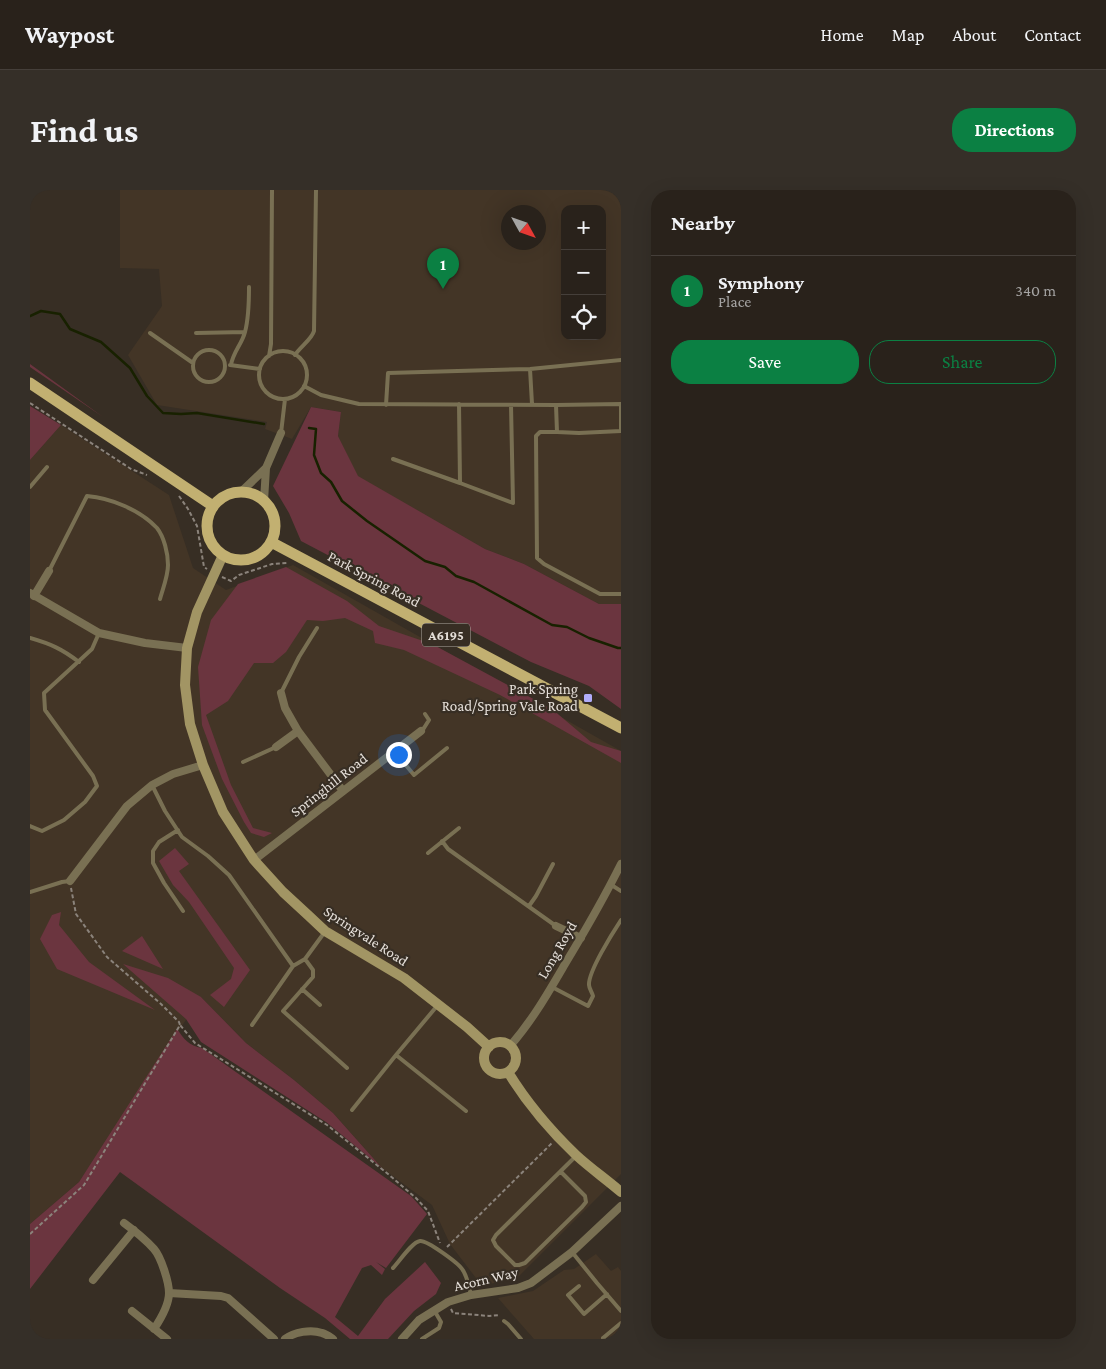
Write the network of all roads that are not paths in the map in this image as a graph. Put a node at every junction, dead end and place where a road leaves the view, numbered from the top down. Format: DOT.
graph roads {
  1 [pos="272,190"];
  2 [pos="316,190"];
  3 [pos="250,287"];
  4 [pos="196,332"];
  5 [pos="245,332"];
  6 [pos="150,333"];
  7 [pos="295,355"];
  8 [pos="269,356"];
  9 [pos="621,360"];
  10 [pos="193,363"];
  11 [pos="226,365"];
  12 [pos="231,365"];
  13 [pos="260,369"];
  14 [pos="530,369"];
  15 [pos="30,383"];
  16 [pos="304,386"];
  17 [pos="285,399"];
  18 [pos="459,404"];
  19 [pos="532,404"];
  20 [pos="621,404"];
  21 [pos="386,405"];
  22 [pos="511,405"];
  23 [pos="556,405"];
  24 [pos="558,432"];
  25 [pos="621,432"];
  26 [pos="281,433"];
  27 [pos="393,459"];
  28 [pos="47,467"];
  29 [pos="266,468"];
  30 [pos="460,483"];
  31 [pos="30,487"];
  32 [pos="241,492"];
  33 [pos="264,501"];
  34 [pos="213,506"];
  35 [pos="271,542"];
  36 [pos="223,556"];
  37 [pos="49,571"];
  38 [pos="32,594"];
  39 [pos="621,594"];
  40 [pos="160,599"];
  41 [pos="317,628"];
  42 [pos="99,633"];
  43 [pos="30,638"];
  44 [pos="187,648"];
  45 [pos="79,662"];
  46 [pos="281,693"];
  47 [pos="425,714"];
  48 [pos="621,728"];
  49 [pos="298,731"];
  50 [pos="421,731"];
  51 [pos="276,747"];
  52 [pos="447,748"];
  53 [pos="395,752"];
  54 [pos="243,762"];
  55 [pos="203,765"];
  56 [pos="152,785"];
  57 [pos="344,791"];
  58 [pos="30,826"];
  59 [pos="459,828"];
  60 [pos="178,830"];
  61 [pos="442,841"];
  62 [pos="428,853"];
  63 [pos="254,860"];
  64 [pos="553,864"];
  65 [pos="621,864"];
  66 [pos="70,881"];
  67 [pos="610,884"];
  68 [pos="621,891"];
  69 [pos="30,892"];
  70 [pos="529,906"];
  71 [pos="184,911"];
  72 [pos="621,920"];
  73 [pos="556,926"];
  74 [pos="325,931"];
  75 [pos="581,938"];
  76 [pos="305,959"];
  77 [pos="293,966"];
  78 [pos="552,987"];
  79 [pos="302,989"];
  80 [pos="438,1004"];
  81 [pos="320,1005"];
  82 [pos="252,1025"];
  83 [pos="510,1046"];
  84 [pos="489,1047"];
  85 [pos="396,1055"];
  86 [pos="347,1068"];
  87 [pos="508,1072"];
  88 [pos="352,1110"];
  89 [pos="466,1112"];
  90 [pos="577,1155"];
  91 [pos="561,1172"];
  92 [pos="621,1192"];
  93 [pos="621,1206"];
  94 [pos="124,1223"];
  95 [pos="134,1230"];
  96 [pos="572,1252"];
  97 [pos="393,1268"];
  98 [pos="93,1280"];
  99 [pos="579,1286"];
  100 [pos="169,1293"];
  101 [pos="606,1294"];
  102 [pos="471,1295"];
  103 [pos="434,1310"];
  104 [pos="132,1311"];
  105 [pos="621,1311"];
  106 [pos="504,1321"];
  107 [pos="621,1323"];
  108 [pos="154,1329"];
  109 [pos="166,1339"];
  110 [pos="274,1339"];
  111 [pos="285,1339"];
  112 [pos="333,1339"];
  113 [pos="402,1339"];
  114 [pos="422,1339"];
  115 [pos="521,1339"];
  116 [pos="604,1339"];
  1 -- 8 [label="lane"];
  2 -- 7 [label="lane"];
  3 -- 5 [label="lane"];
  4 -- 5 [label="lane"];
  5 -- 12 [label="lane"];
  6 -- 10 [label="lane"];
  7 -- 8 [label="lane"];
  7 -- 16 [label="lane"];
  8 -- 13 [label="lane"];
  9 -- 14 [label="lane"];
  10 -- 11 [label="lane"];
  10 -- 11 [label="lane"];
  11 -- 12 [label="lane"];
  12 -- 13 [label="lane"];
  13 -- 17 [label="lane"];
  14 -- 19 [label="lane"];
  14 -- 21 [label="lane"];
  15 -- 34 [label="main road"];
  16 -- 17 [label="lane"];
  16 -- 21 [label="lane"];
  17 -- 26 [label="lane"];
  18 -- 21 [label="lane"];
  18 -- 22 [label="lane"];
  18 -- 30 [label="lane"];
  19 -- 22 [label="lane"];
  19 -- 23 [label="lane"];
  20 -- 23 [label="lane"];
  20 -- 25 [label="lane"];
  22 -- 30 [label="lane"];
  23 -- 24 [label="lane"];
  24 -- 25 [label="lane"];
  24 -- 39 [label="lane"];
  26 -- 29 [label="street"];
  27 -- 30 [label="lane"];
  28 -- 31 [label="lane"];
  29 -- 32 [label="street"];
  29 -- 33 [label="street"];
  32 -- 33 [label="main road"];
  32 -- 34 [label="main road"];
  33 -- 35 [label="main road"];
  34 -- 36 [label="main road"];
  35 -- 36 [label="main road"];
  35 -- 48 [label="main road, Park Spring Road / A6195"];
  36 -- 44 [label="street, Springvale Road"];
  37 -- 38 [label="street"];
  37 -- 40 [label="lane"];
  38 -- 42 [label="street"];
  41 -- 46 [label="lane"];
  42 -- 44 [label="street"];
  42 -- 45 [label="lane"];
  43 -- 45 [label="lane"];
  44 -- 55 [label="street, Springvale Road"];
  45 -- 58 [label="lane"];
  46 -- 49 [label="street"];
  47 -- 50 [label="lane"];
  49 -- 51 [label="street"];
  49 -- 57 [label="street"];
  50 -- 53 [label="street, Springhill Road"];
  51 -- 54 [label="lane"];
  52 -- 53 [label="lane"];
  53 -- 57 [label="street, Springhill Road"];
  55 -- 56 [label="street"];
  55 -- 63 [label="street, Springvale Road"];
  56 -- 60 [label="lane"];
  56 -- 66 [label="street"];
  57 -- 63 [label="street, Springhill Road"];
  59 -- 61 [label="lane"];
  60 -- 71 [label="lane"];
  60 -- 77 [label="lane"];
  61 -- 62 [label="lane"];
  61 -- 70 [label="lane"];
  63 -- 74 [label="street, Springvale Road"];
  64 -- 70 [label="lane"];
  65 -- 67 [label="street, Long Royd"];
  66 -- 69 [label="lane"];
  67 -- 68 [label="lane"];
  67 -- 75 [label="street, Long Royd"];
  70 -- 73 [label="lane"];
  72 -- 78 [label="lane"];
  73 -- 75 [label="street"];
  74 -- 76 [label="lane"];
  74 -- 80 [label="street, Springvale Road"];
  75 -- 78 [label="street, Long Royd"];
  76 -- 77 [label="lane"];
  76 -- 79 [label="lane"];
  77 -- 82 [label="lane"];
  78 -- 83 [label="street, Long Royd"];
  79 -- 81 [label="lane"];
  79 -- 86 [label="lane"];
  80 -- 84 [label="street, Springvale Road"];
  80 -- 85 [label="lane"];
  83 -- 84 [label="street"];
  83 -- 87 [label="street"];
  84 -- 87 [label="street"];
  85 -- 88 [label="lane"];
  85 -- 89 [label="lane"];
  87 -- 90 [label="street"];
  90 -- 91 [label="lane"];
  90 -- 92 [label="street"];
  91 -- 91 [label="lane"];
  93 -- 96 [label="street, Acorn Way"];
  94 -- 95 [label="street"];
  95 -- 98 [label="street"];
  95 -- 100 [label="street"];
  96 -- 101 [label="lane"];
  96 -- 102 [label="street, Acorn Way"];
  97 -- 102 [label="lane"];
  99 -- 101 [label="lane"];
  100 -- 108 [label="street"];
  100 -- 110 [label="street"];
  101 -- 105 [label="lane"];
  102 -- 103 [label="street, Acorn Way"];
  103 -- 113 [label="street, Acorn Way"];
  103 -- 114 [label="lane"];
  104 -- 108 [label="street"];
  106 -- 115 [label="lane"];
  107 -- 116 [label="lane"];
  108 -- 109 [label="street"];
  111 -- 112 [label="street"];
}
